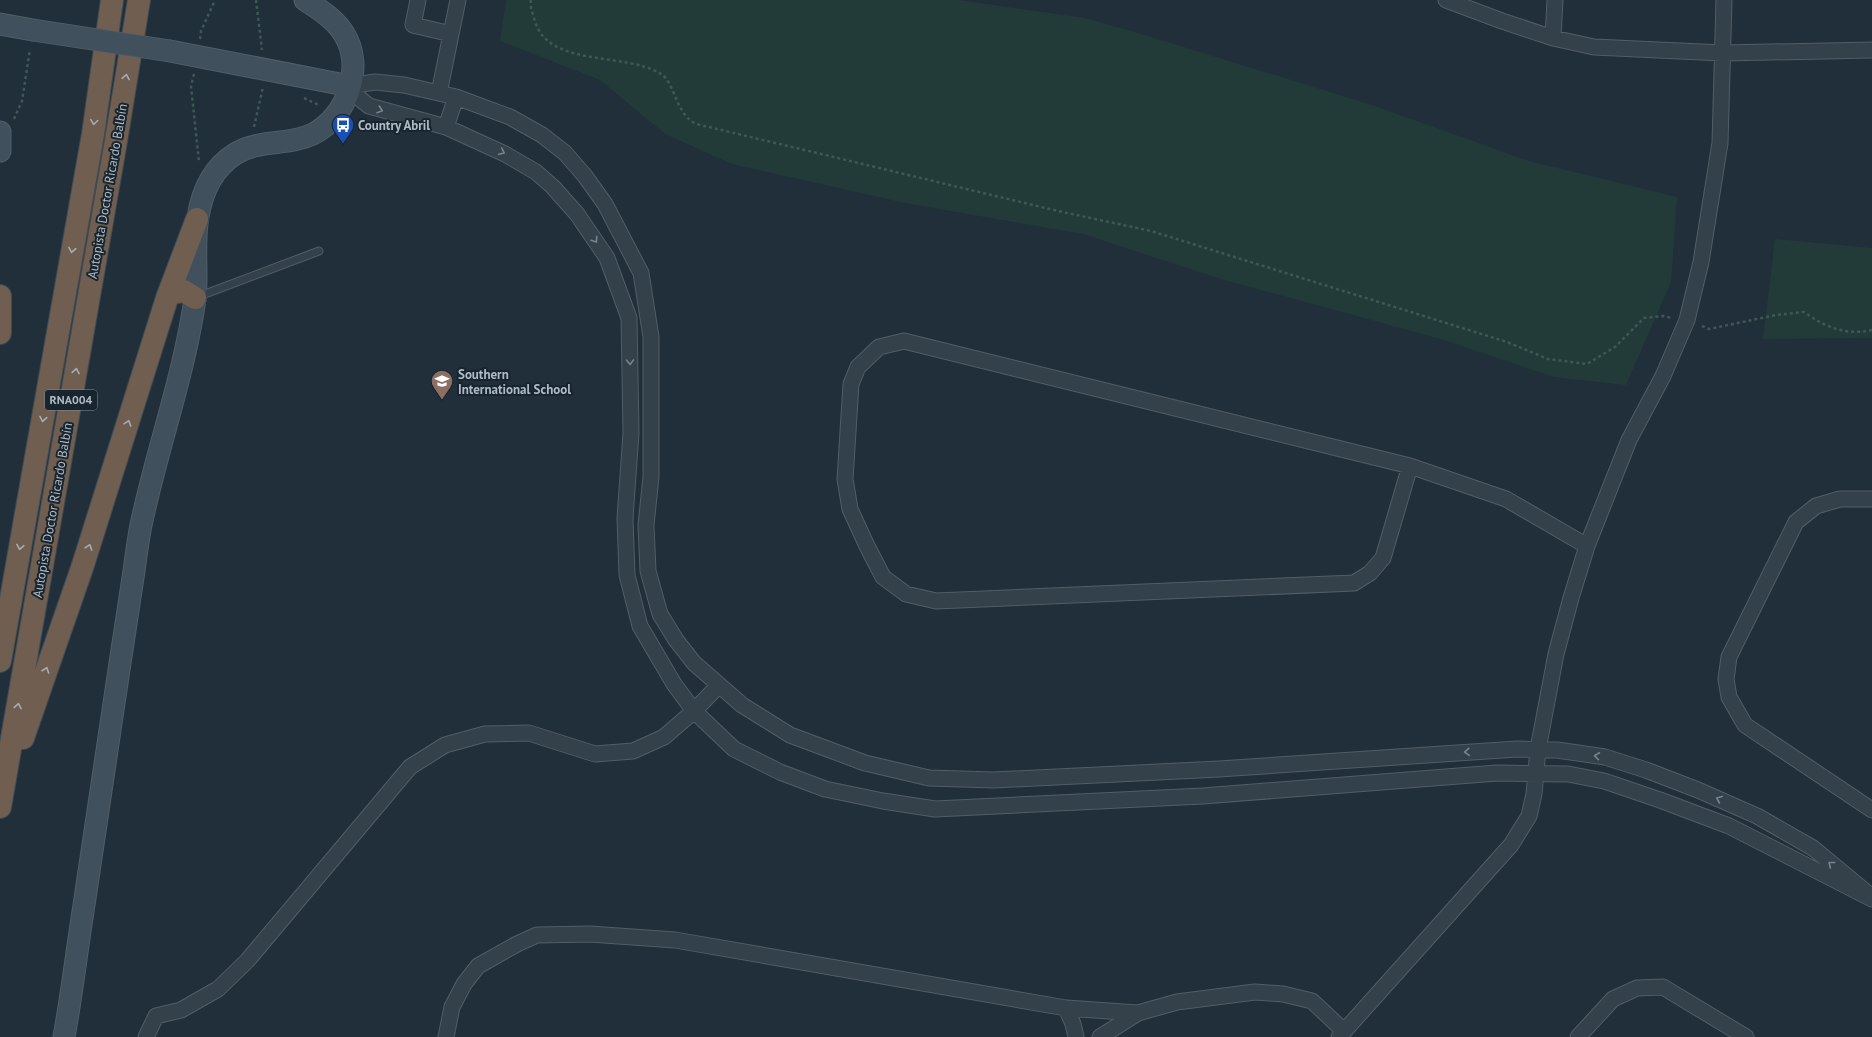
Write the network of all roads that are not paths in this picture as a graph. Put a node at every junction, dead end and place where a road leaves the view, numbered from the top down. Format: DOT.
graph roads {
  1 [pos="112,0"];
  2 [pos="139,0"];
  3 [pos="305,0"];
  4 [pos="418,0"];
  5 [pos="458,0"];
  6 [pos="1446,0"];
  7 [pos="1555,0"];
  8 [pos="1724,0"];
  9 [pos="0,24"];
  10 [pos="451,34"];
  11 [pos="1553,38"];
  12 [pos="1872,50"];
  13 [pos="1722,53"];
  14 [pos="350,86"];
  15 [pos="439,94"];
  16 [pos="456,97"];
  17 [pos="446,127"];
  18 [pos="197,219"];
  19 [pos="319,251"];
  20 [pos="0,296"];
  21 [pos="167,298"];
  22 [pos="195,298"];
  23 [pos="0,333"];
  24 [pos="1410,466"];
  25 [pos="1872,499"];
  26 [pos="1587,546"];
  27 [pos="0,661"];
  28 [pos="719,685"];
  29 [pos="694,711"];
  30 [pos="1538,749"];
  31 [pos="1536,773"];
  32 [pos="1,803"];
  33 [pos="1872,810"];
  34 [pos="1872,898"];
  35 [pos="1066,1008"];
  36 [pos="1138,1013"];
  37 [pos="1341,1034"];
  38 [pos="64,1037"];
  39 [pos="146,1037"];
  40 [pos="446,1037"];
  41 [pos="1076,1037"];
  42 [pos="1100,1037"];
  43 [pos="1578,1037"];
  44 [pos="1746,1037"];
  1 -- 27 [label="highway, Autopista Doctor Ricardo Balbín / RNA004, one-way"];
  32 -- 2 [label="highway, Autopista Doctor Ricardo Balbín / RNA004, one-way"];
  3 -- 14 [label="street"];
  4 -- 10 [label="street"];
  5 -- 10 [label="street"];
  6 -- 11 [label="street"];
  7 -- 11 [label="street"];
  8 -- 13 [label="street"];
  9 -- 14 [label="street, bridge"];
  10 -- 15 [label="street"];
  11 -- 13 [label="street"];
  12 -- 13 [label="street"];
  13 -- 26 [label="street"];
  14 -- 15 [label="street"];
  14 -- 17 [label="street, one-way"];
  14 -- 18 [label="street"];
  15 -- 16 [label="street"];
  16 -- 17 [label="street"];
  16 -- 28 [label="street"];
  17 -- 29 [label="street, one-way"];
  18 -- 21 [label="highway"];
  18 -- 22 [label="street"];
  19 -- 22 [label="lane"];
  20 -- 23 [label="highway"];
  21 -- 22 [label="highway"];
  32 -- 21 [label="highway, one-way"];
  22 -- 38 [label="street"];
  24 -- 24 [label="street"];
  24 -- 26 [label="street"];
  25 -- 33 [label="street"];
  26 -- 30 [label="street"];
  28 -- 29 [label="street"];
  30 -- 28 [label="street, one-way"];
  29 -- 31 [label="street"];
  29 -- 39 [label="street"];
  30 -- 31 [label="street"];
  34 -- 30 [label="street, one-way"];
  31 -- 34 [label="street"];
  31 -- 37 [label="street"];
  35 -- 36 [label="street"];
  35 -- 40 [label="street"];
  35 -- 41 [label="street"];
  36 -- 37 [label="street"];
  36 -- 42 [label="street"];
  43 -- 44 [label="street"];
}
